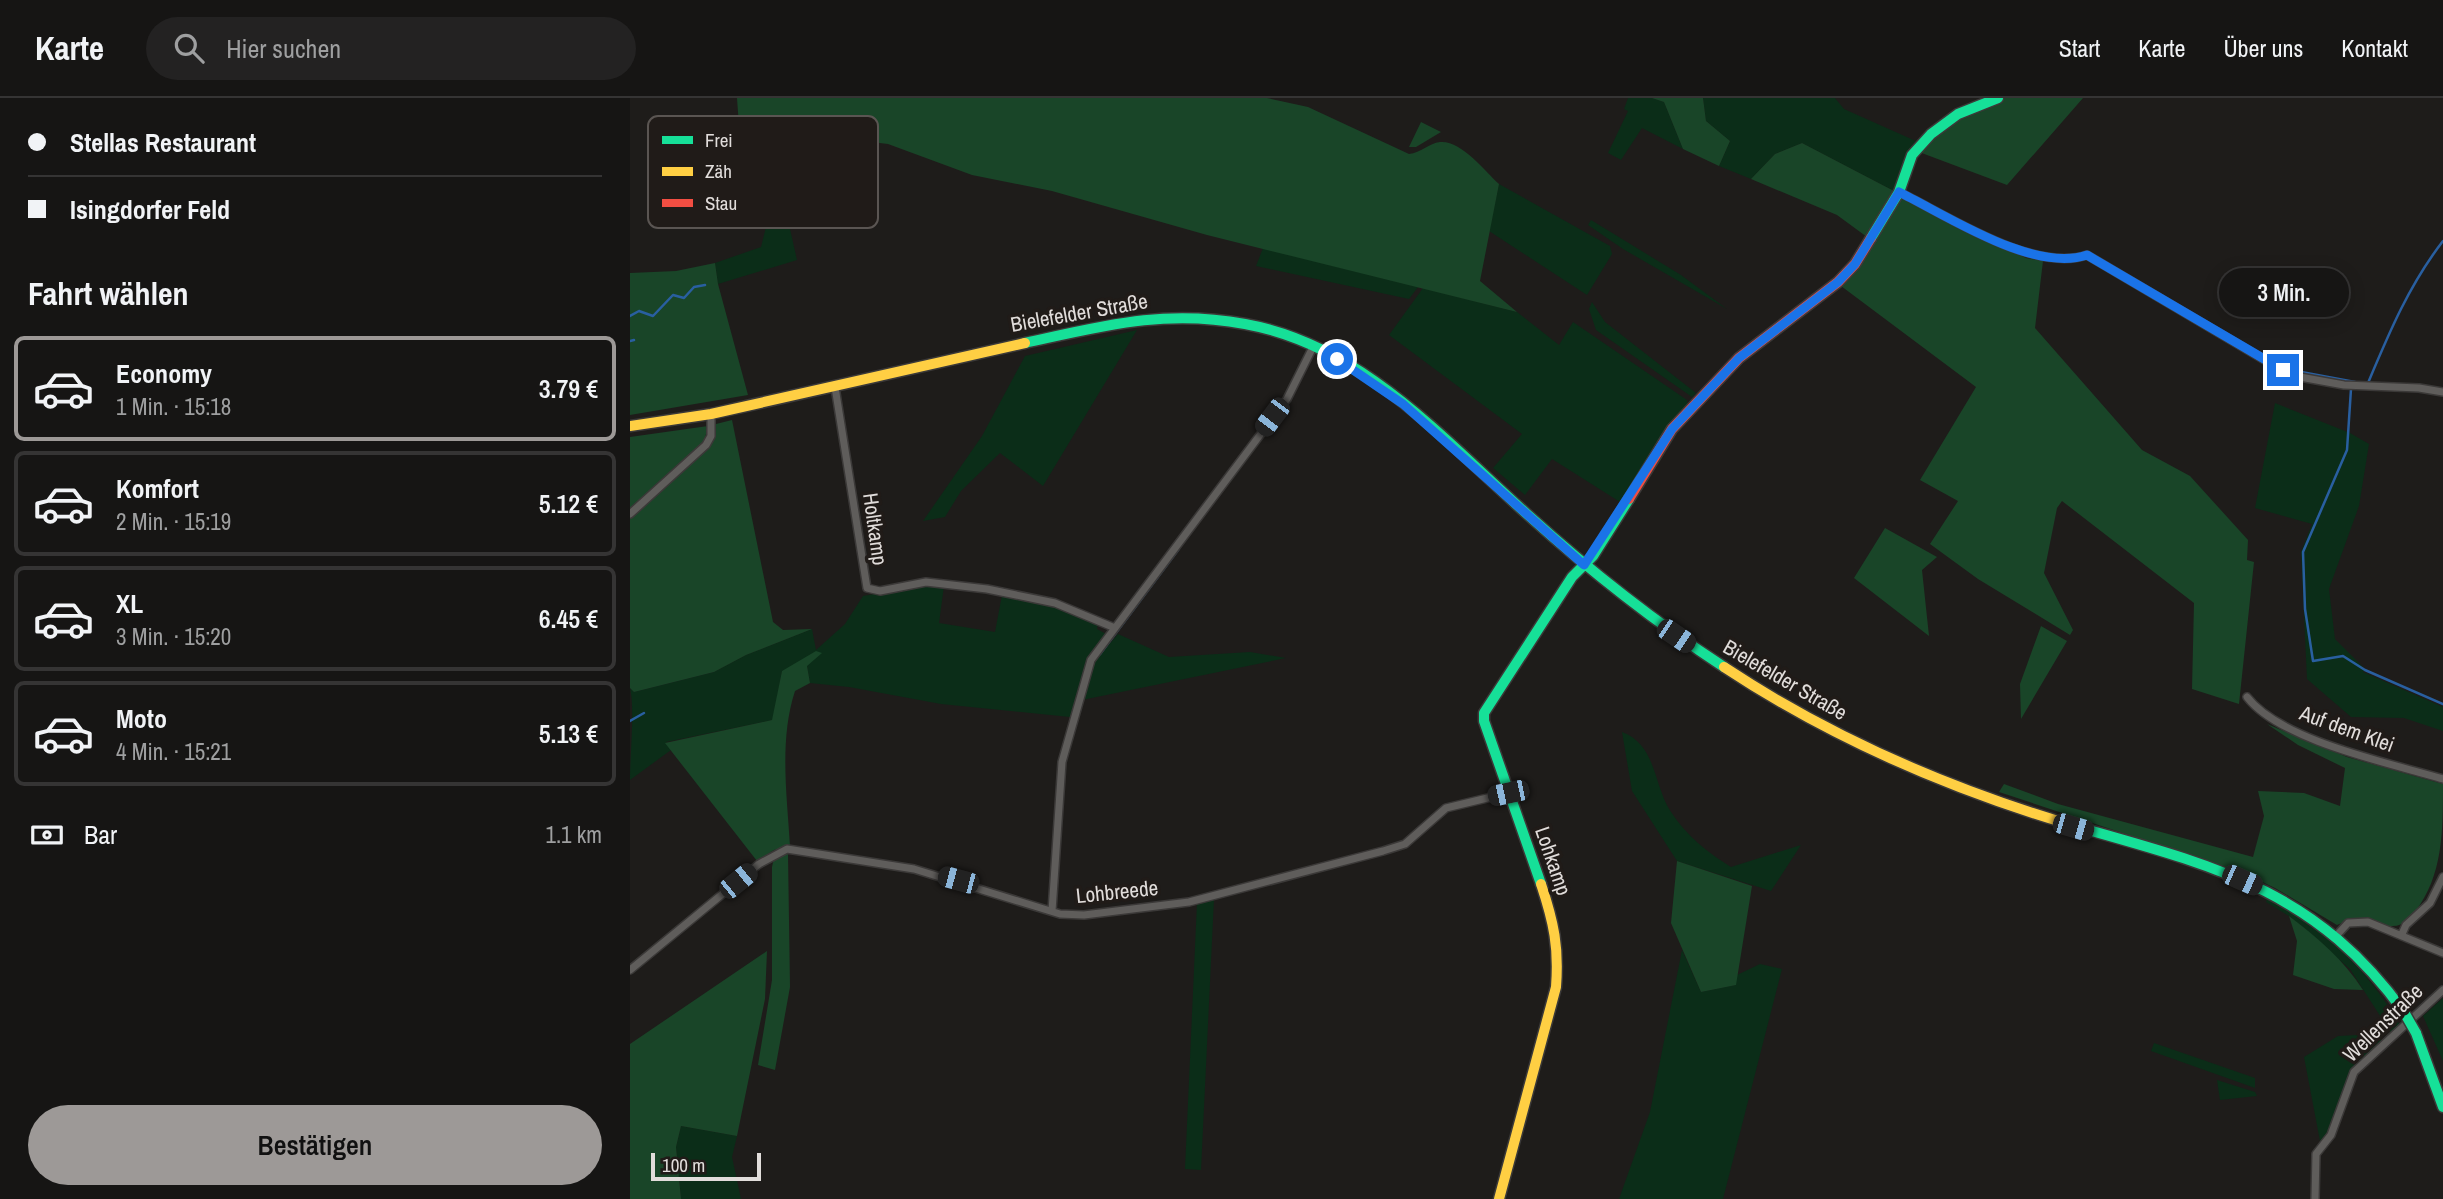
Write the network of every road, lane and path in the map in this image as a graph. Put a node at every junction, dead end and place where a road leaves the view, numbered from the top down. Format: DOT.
graph roads {
  1 [pos="1998,98"];
  2 [pos="1899,192"];
  3 [pos="1314,345"];
  4 [pos="835,387"];
  5 [pos="2443,392"];
  6 [pos="712,414"];
  7 [pos="630,426"];
  8 [pos="630,514"];
  9 [pos="1584,565"];
  10 [pos="1115,628"];
  11 [pos="2247,697"];
  12 [pos="2443,779"];
  13 [pos="1508,793"];
  14 [pos="2443,877"];
  15 [pos="1052,911"];
  16 [pos="2402,934"];
  17 [pos="2337,935"];
  18 [pos="2443,954"];
  19 [pos="630,970"];
  20 [pos="2443,990"];
  21 [pos="2443,1107"];
  22 [pos="1499,1199"];
  23 [pos="2315,1199"];
  1 -- 2 [label="main road"];
  2 -- 5 [label="street"];
  2 -- 9 [label="main road"];
  3 -- 4 [label="main road, Bielefelder Straße"];
  3 -- 9 [label="main road, Bielefelder Straße"];
  3 -- 10 [label="street"];
  4 -- 6 [label="main road, Bielefelder Straße"];
  4 -- 10 [label="street, Holtkamp"];
  6 -- 7 [label="main road, Bielefelder Straße"];
  6 -- 8 [label="street"];
  9 -- 13 [label="main road, Lohkamp"];
  9 -- 17 [label="main road, Bielefelder Straße"];
  10 -- 15 [label="street"];
  11 -- 12 [label="street, Auf dem Klei"];
  13 -- 15 [label="street, Lohbreede"];
  13 -- 22 [label="main road, Lohkamp"];
  14 -- 16 [label="street"];
  15 -- 19 [label="street, Lohbreede"];
  16 -- 17 [label="street"];
  16 -- 18 [label="street"];
  17 -- 21 [label="main road, Bielefelder Straße, bridge"];
  20 -- 23 [label="street, Wellenstraße"];
}
